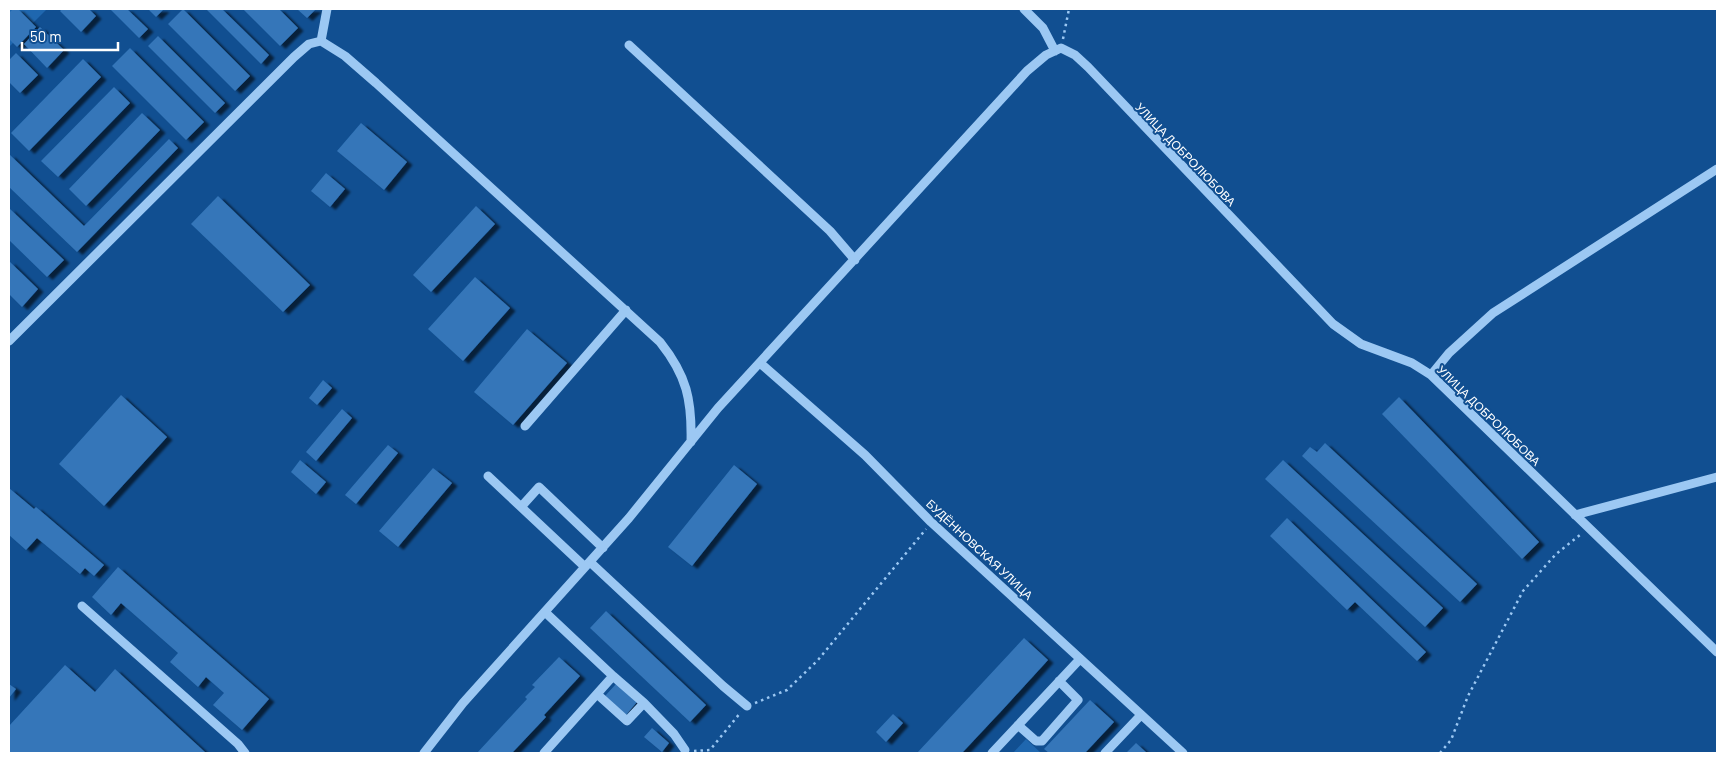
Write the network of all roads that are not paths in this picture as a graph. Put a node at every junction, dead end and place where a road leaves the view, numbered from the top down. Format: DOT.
graph roads {
  1 [pos="327,9"];
  2 [pos="1024,9"];
  3 [pos="321,40"];
  4 [pos="629,45"];
  5 [pos="1058,50"];
  6 [pos="1717,169"];
  7 [pos="855,260"];
  8 [pos="626,310"];
  9 [pos="9,341"];
  10 [pos="760,364"];
  11 [pos="1431,375"];
  12 [pos="524,426"];
  13 [pos="691,442"];
  14 [pos="488,476"];
  15 [pos="1717,477"];
  16 [pos="521,507"];
  17 [pos="1575,515"];
  18 [pos="603,548"];
  19 [pos="588,565"];
  20 [pos="82,606"];
  21 [pos="546,613"];
  22 [pos="1717,652"];
  23 [pos="1080,659"];
  24 [pos="613,676"];
  25 [pos="1059,681"];
  26 [pos="597,694"];
  27 [pos="644,703"];
  28 [pos="747,706"];
  29 [pos="1141,715"];
  30 [pos="1018,725"];
  31 [pos="685,750"];
  32 [pos="245,753"];
  33 [pos="424,753"];
  34 [pos="544,753"];
  35 [pos="992,753"];
  36 [pos="1105,753"];
  37 [pos="1184,753"];
  1 -- 3 [label="street"];
  2 -- 5 [label="street"];
  3 -- 8 [label="street"];
  3 -- 9 [label="street"];
  4 -- 7 [label="street"];
  5 -- 7 [label="street"];
  5 -- 11 [label="street, УЛИЦА ДОБРОЛЮБОВА"];
  6 -- 11 [label="street"];
  7 -- 10 [label="street"];
  8 -- 12 [label="street"];
  8 -- 13 [label="street"];
  10 -- 13 [label="street"];
  10 -- 23 [label="street, БУДЁННОВСКАЯ УЛИЦА"];
  11 -- 17 [label="street, УЛИЦА ДОБРОЛЮБОВА"];
  13 -- 18 [label="street"];
  14 -- 16 [label="street"];
  15 -- 17 [label="street"];
  16 -- 18 [label="street"];
  16 -- 19 [label="street"];
  17 -- 22 [label="street, УЛИЦА ДОБРОЛЮБОВА"];
  18 -- 19 [label="street"];
  19 -- 21 [label="street"];
  19 -- 28 [label="street"];
  20 -- 32 [label="street"];
  21 -- 24 [label="street"];
  21 -- 33 [label="street"];
  23 -- 25 [label="street"];
  23 -- 29 [label="street, БУДЁННОВСКАЯ УЛИЦА"];
  24 -- 26 [label="street"];
  24 -- 27 [label="street"];
  25 -- 30 [label="street"];
  25 -- 30 [label="street"];
  26 -- 27 [label="street"];
  26 -- 34 [label="street"];
  27 -- 31 [label="street"];
  29 -- 36 [label="street"];
  29 -- 37 [label="street, БУДЁННОВСКАЯ УЛИЦА"];
  30 -- 35 [label="street"];
}
